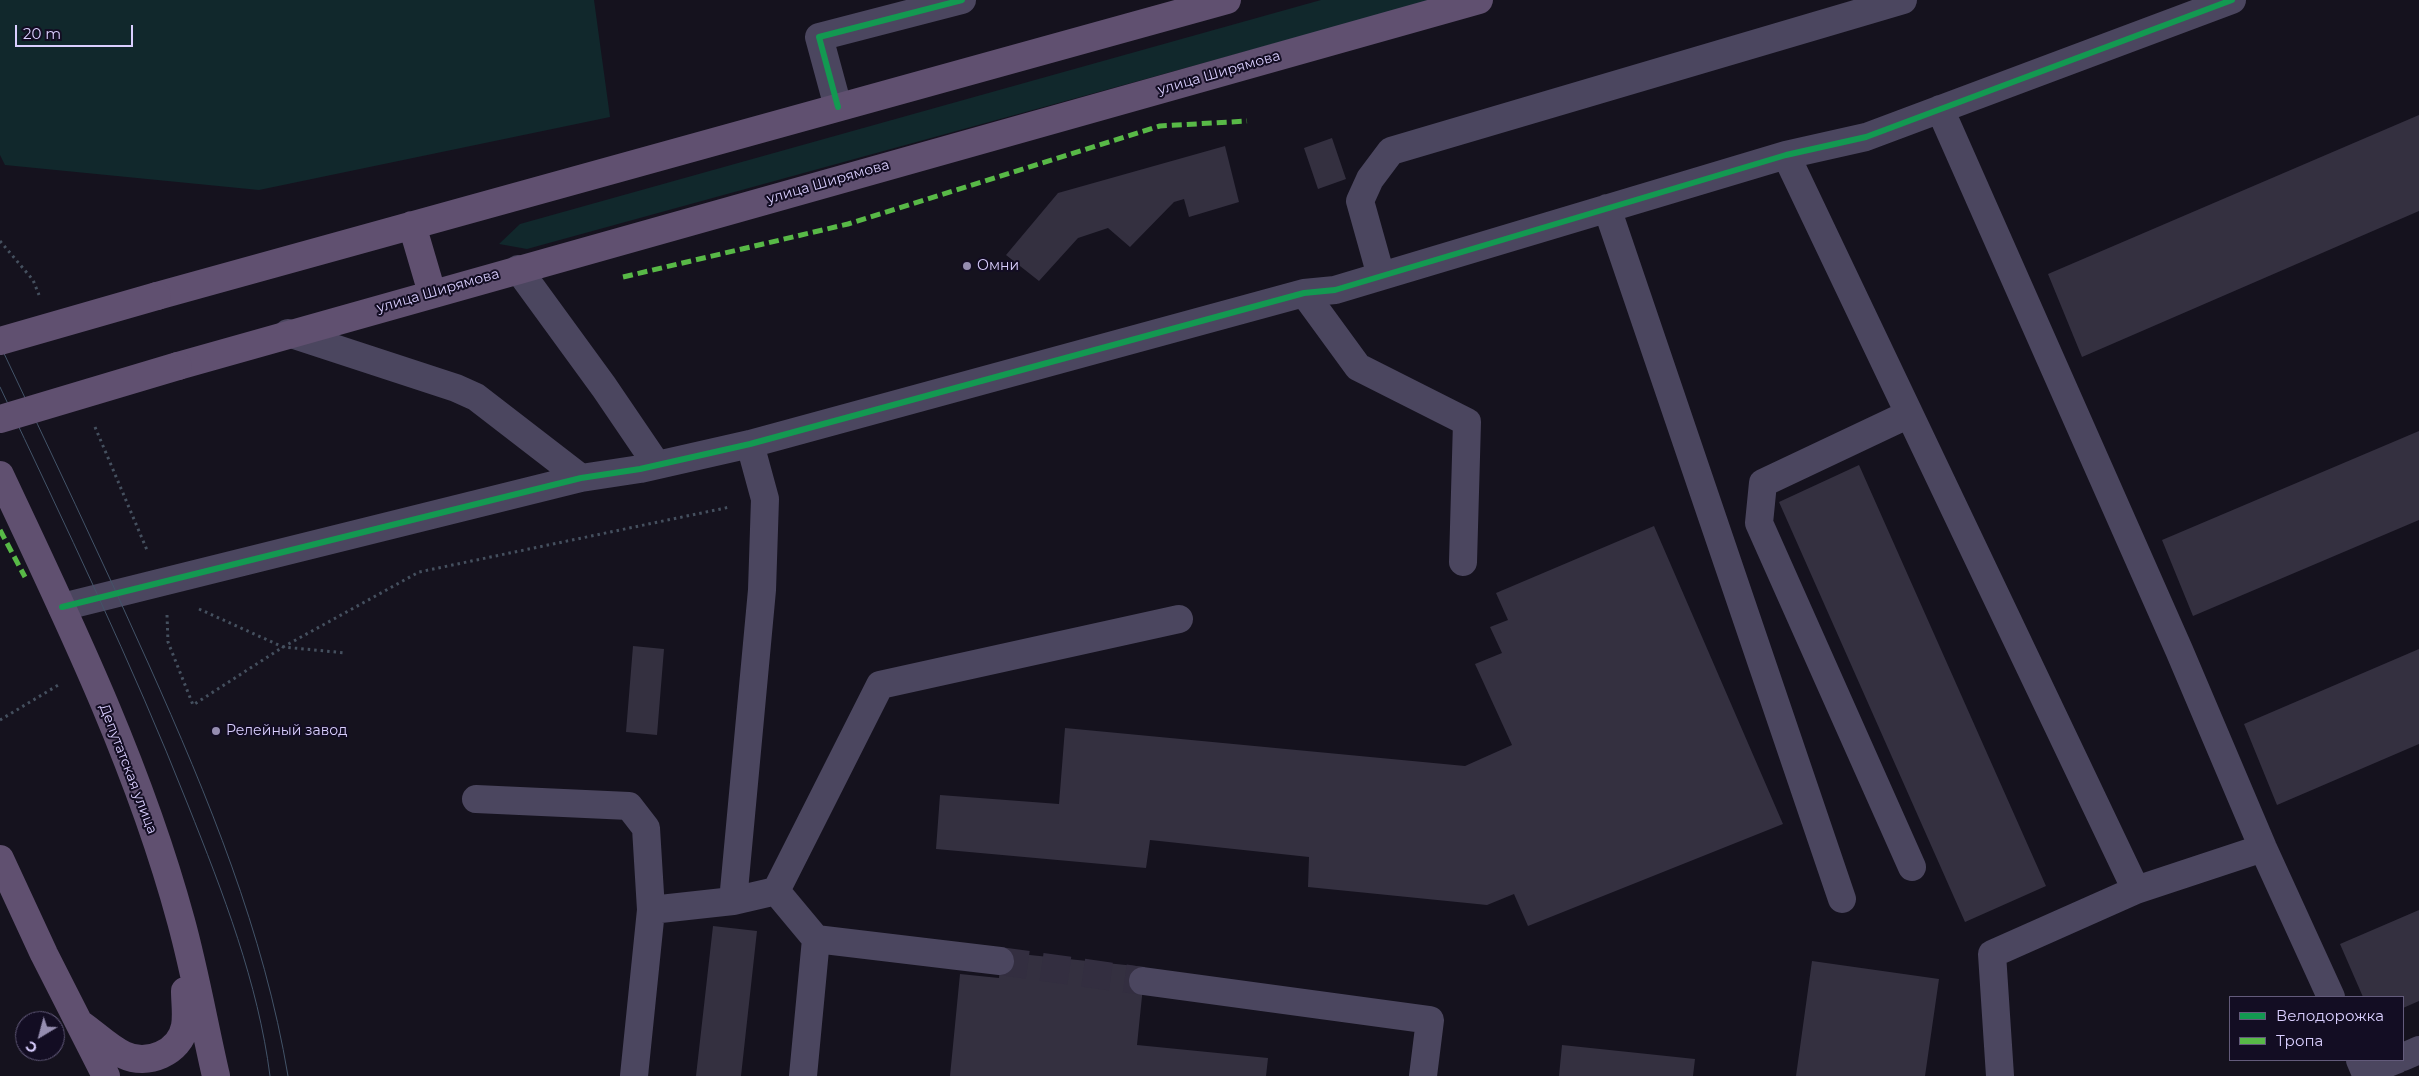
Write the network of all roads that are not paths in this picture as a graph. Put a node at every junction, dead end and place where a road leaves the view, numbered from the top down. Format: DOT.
graph roads {
  1 [pos="962,0"];
  2 [pos="1227,0"];
  3 [pos="1479,0"];
  4 [pos="1904,0"];
  5 [pos="2232,0"];
  6 [pos="838,107"];
  7 [pos="1940,109"];
  8 [pos="1786,155"];
  9 [pos="1607,208"];
  10 [pos="412,225"];
  11 [pos="518,269"];
  12 [pos="1381,276"];
  13 [pos="432,293"];
  14 [pos="1304,293"];
  15 [pos="288,333"];
  16 [pos="0,341"];
  17 [pos="1909,414"];
  18 [pos="0,419"];
  19 [pos="750,444"];
  20 [pos="657,465"];
  21 [pos="0,475"];
  22 [pos="581,478"];
  23 [pos="1463,562"];
  24 [pos="62,607"];
  25 [pos="1179,619"];
  26 [pos="476,799"];
  27 [pos="2263,848"];
  28 [pos="0,859"];
  29 [pos="1912,867"];
  30 [pos="2136,890"];
  31 [pos="776,891"];
  32 [pos="1842,899"];
  33 [pos="734,900"];
  34 [pos="651,910"];
  35 [pos="181,921"];
  36 [pos="816,938"];
  37 [pos="1000,961"];
  38 [pos="1143,981"];
  39 [pos="2331,996"];
  40 [pos="77,1021"];
  41 [pos="2419,1050"];
  42 [pos="2404,1057"];
  43 [pos="2360,1061"];
  44 [pos="2393,1061"];
  45 [pos="106,1076"];
  46 [pos="216,1076"];
  47 [pos="634,1076"];
  48 [pos="803,1076"];
  49 [pos="1423,1076"];
  50 [pos="2000,1076"];
  1 -- 6 [label="street"];
  2 -- 6 [label="main road"];
  3 -- 11 [label="main road, улица Ширямова"];
  4 -- 12 [label="street"];
  5 -- 7 [label="street"];
  6 -- 10 [label="main road"];
  7 -- 8 [label="street"];
  7 -- 27 [label="street"];
  8 -- 9 [label="street"];
  8 -- 17 [label="street"];
  9 -- 12 [label="street"];
  9 -- 32 [label="street"];
  10 -- 13 [label="main road"];
  10 -- 16 [label="main road, bridge"];
  11 -- 13 [label="main road, улица Ширямова"];
  11 -- 20 [label="street"];
  12 -- 14 [label="street"];
  13 -- 15 [label="main road, улица Ширямова"];
  14 -- 19 [label="street"];
  14 -- 23 [label="street"];
  15 -- 18 [label="main road, улица Ширямова, bridge"];
  15 -- 22 [label="street"];
  17 -- 29 [label="street"];
  17 -- 30 [label="street"];
  19 -- 20 [label="street"];
  19 -- 33 [label="street"];
  20 -- 22 [label="street"];
  21 -- 24 [label="main road, Депутатская улица"];
  22 -- 24 [label="street"];
  24 -- 35 [label="main road, Депутатская улица"];
  25 -- 31 [label="street"];
  26 -- 34 [label="street"];
  27 -- 30 [label="street"];
  27 -- 39 [label="street"];
  28 -- 40 [label="main road"];
  30 -- 50 [label="street"];
  31 -- 33 [label="street"];
  31 -- 36 [label="street"];
  33 -- 34 [label="street"];
  34 -- 47 [label="street"];
  35 -- 40 [label="main road"];
  35 -- 46 [label="main road, Депутатская улица"];
  36 -- 37 [label="street"];
  36 -- 48 [label="street"];
  38 -- 49 [label="street"];
  40 -- 45 [label="main road"];
  41 -- 42 [label="street"];
  43 -- 44 [label="street"];
}
